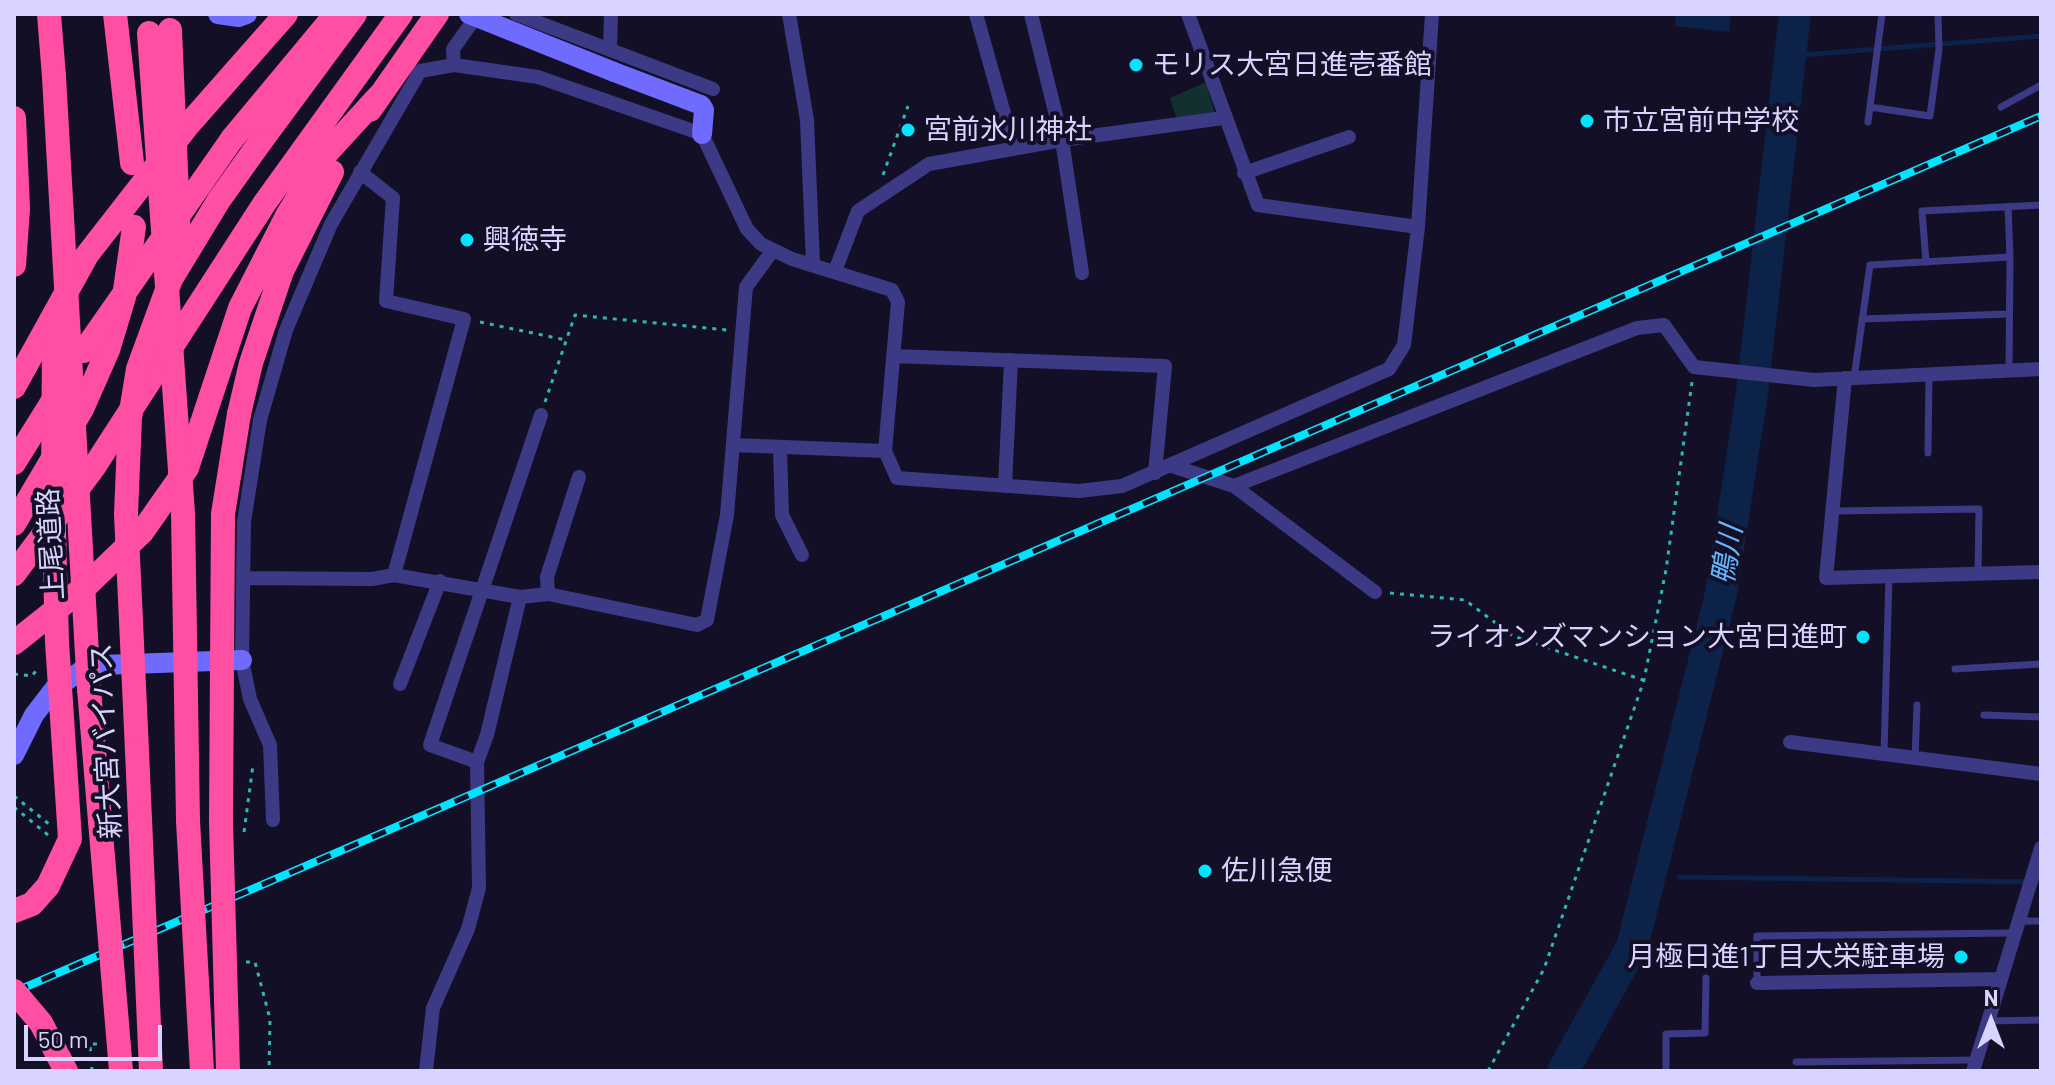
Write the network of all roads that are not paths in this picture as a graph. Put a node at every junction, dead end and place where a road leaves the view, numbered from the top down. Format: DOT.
graph roads {
  1 [pos="49,14"];
  2 [pos="115,14"];
  3 [pos="170,14"];
  4 [pos="218,14"];
  5 [pos="247,14"];
  6 [pos="286,14"];
  7 [pos="336,14"];
  8 [pos="355,14"];
  9 [pos="401,14"];
  10 [pos="437,14"];
  11 [pos="469,14"];
  12 [pos="478,14"];
  13 [pos="516,14"];
  14 [pos="611,14"];
  15 [pos="789,14"];
  16 [pos="976,14"];
  17 [pos="1031,14"];
  18 [pos="1188,14"];
  19 [pos="1432,14"];
  20 [pos="1882,14"];
  21 [pos="1938,14"];
  22 [pos="148,24"];
  23 [pos="610,50"];
  24 [pos="454,65"];
  25 [pos="420,71"];
  26 [pos="2041,85"];
  27 [pos="384,89"];
  28 [pos="713,89"];
  29 [pos="1870,107"];
  30 [pos="2001,107"];
  31 [pos="14,118"];
  32 [pos="1223,118"];
  33 [pos="1868,122"];
  34 [pos="702,134"];
  35 [pos="1349,137"];
  36 [pos="1062,140"];
  37 [pos="1014,149"];
  38 [pos="132,163"];
  39 [pos="360,172"];
  40 [pos="1244,173"];
  41 [pos="2041,205"];
  42 [pos="2008,207"];
  43 [pos="134,227"];
  44 [pos="1418,227"];
  45 [pos="773,250"];
  46 [pos="2010,257"];
  47 [pos="1926,262"];
  48 [pos="813,264"];
  49 [pos="14,265"];
  50 [pos="835,271"];
  51 [pos="1082,273"];
  52 [pos="68,285"];
  53 [pos="2009,314"];
  54 [pos="1862,319"];
  55 [pos="893,356"];
  56 [pos="1011,360"];
  57 [pos="2041,369"];
  58 [pos="2009,371"];
  59 [pos="1929,375"];
  60 [pos="1849,378"];
  61 [pos="14,387"];
  62 [pos="541,415"];
  63 [pos="733,445"];
  64 [pos="780,450"];
  65 [pos="885,451"];
  66 [pos="1928,453"];
  67 [pos="14,463"];
  68 [pos="1172,466"];
  69 [pos="1155,473"];
  70 [pos="579,477"];
  71 [pos="1005,486"];
  72 [pos="1234,486"];
  73 [pos="1833,511"];
  74 [pos="183,513"];
  75 [pos="14,524"];
  76 [pos="802,555"];
  77 [pos="2041,572"];
  78 [pos="14,574"];
  79 [pos="1978,574"];
  80 [pos="394,575"];
  81 [pos="1889,576"];
  82 [pos="243,578"];
  83 [pos="440,581"];
  84 [pos="484,591"];
  85 [pos="1375,592"];
  86 [pos="548,594"];
  87 [pos="520,597"];
  88 [pos="14,643"];
  89 [pos="242,660"];
  90 [pos="2041,664"];
  91 [pos="1955,669"];
  92 [pos="400,684"];
  93 [pos="1917,705"];
  94 [pos="1984,715"];
  95 [pos="2041,717"];
  96 [pos="1790,742"];
  97 [pos="1884,753"];
  98 [pos="14,755"];
  99 [pos="1915,758"];
  100 [pos="477,762"];
  101 [pos="2041,774"];
  102 [pos="273,820"];
  103 [pos="2041,848"];
  104 [pos="14,911"];
  105 [pos="2041,921"];
  106 [pos="2015,927"];
  107 [pos="1706,978"];
  108 [pos="2000,979"];
  109 [pos="1757,983"];
  110 [pos="14,991"];
  111 [pos="2041,1020"];
  112 [pos="1987,1021"];
  113 [pos="1796,1062"];
  114 [pos="1975,1066"];
  115 [pos="66,1071"];
  116 [pos="121,1071"];
  117 [pos="151,1071"];
  118 [pos="202,1071"];
  119 [pos="228,1071"];
  120 [pos="426,1071"];
  121 [pos="1666,1071"];
  1 -- 52 [label="highway, 上尾道路, bridge"];
  2 -- 38 [label="highway"];
  3 -- 74 [label="highway, bridge"];
  4 -- 5 [label="street"];
  6 -- 61 [label="highway"];
  7 -- 67 [label="highway, bridge"];
  8 -- 117 [label="highway, 新大宮バイパス, bridge"];
  9 -- 78 [label="highway"];
  10 -- 27 [label="highway"];
  11 -- 34 [label="street, bridge"];
  12 -- 24 [label="street"];
  13 -- 23 [label="street"];
  14 -- 23 [label="street"];
  15 -- 48 [label="street"];
  16 -- 37 [label="street"];
  17 -- 36 [label="street"];
  18 -- 32 [label="street"];
  19 -- 44 [label="street"];
  20 -- 29 [label="lane"];
  21 -- 29 [label="lane"];
  22 -- 74 [label="highway, bridge"];
  23 -- 28 [label="street"];
  24 -- 25 [label="street"];
  24 -- 34 [label="street"];
  25 -- 27 [label="street"];
  25 -- 39 [label="street"];
  26 -- 30 [label="lane"];
  27 -- 88 [label="highway"];
  27 -- 119 [label="highway, bridge"];
  29 -- 33 [label="lane"];
  31 -- 49 [label="highway"];
  32 -- 36 [label="street"];
  32 -- 40 [label="street"];
  34 -- 45 [label="street"];
  35 -- 40 [label="street"];
  36 -- 37 [label="street"];
  36 -- 51 [label="street"];
  37 -- 50 [label="street"];
  39 -- 80 [label="street"];
  39 -- 82 [label="street"];
  40 -- 44 [label="street"];
  41 -- 42 [label="lane"];
  42 -- 46 [label="lane"];
  42 -- 47 [label="lane"];
  43 -- 75 [label="highway"];
  44 -- 68 [label="street"];
  45 -- 48 [label="street"];
  45 -- 63 [label="street"];
  46 -- 47 [label="lane"];
  46 -- 53 [label="lane"];
  47 -- 54 [label="lane"];
  48 -- 50 [label="street"];
  50 -- 55 [label="street"];
  52 -- 104 [label="highway, bridge"];
  52 -- 116 [label="highway, 上尾道路, bridge"];
  53 -- 54 [label="lane"];
  53 -- 58 [label="lane"];
  54 -- 60 [label="lane"];
  55 -- 56 [label="street"];
  55 -- 65 [label="street"];
  56 -- 69 [label="street"];
  56 -- 71 [label="street"];
  57 -- 58 [label="street"];
  58 -- 59 [label="street"];
  59 -- 60 [label="street"];
  59 -- 66 [label="lane"];
  60 -- 72 [label="street"];
  60 -- 73 [label="street"];
  62 -- 84 [label="street"];
  63 -- 64 [label="street"];
  63 -- 86 [label="street"];
  64 -- 65 [label="street"];
  64 -- 76 [label="street"];
  65 -- 71 [label="street"];
  68 -- 69 [label="street"];
  68 -- 72 [label="street"];
  69 -- 71 [label="street"];
  70 -- 86 [label="street"];
  72 -- 85 [label="street"];
  73 -- 79 [label="lane"];
  73 -- 81 [label="street"];
  74 -- 118 [label="highway, bridge"];
  77 -- 79 [label="street"];
  79 -- 81 [label="street"];
  80 -- 82 [label="street"];
  80 -- 83 [label="street"];
  81 -- 97 [label="lane"];
  82 -- 89 [label="street"];
  83 -- 84 [label="street"];
  83 -- 92 [label="street"];
  84 -- 87 [label="street"];
  84 -- 100 [label="street"];
  86 -- 87 [label="street"];
  87 -- 100 [label="street"];
  89 -- 98 [label="street"];
  89 -- 102 [label="street"];
  90 -- 91 [label="lane"];
  93 -- 99 [label="lane"];
  94 -- 95 [label="lane"];
  96 -- 97 [label="street"];
  97 -- 99 [label="street"];
  99 -- 101 [label="street"];
  100 -- 120 [label="street"];
  103 -- 106 [label="street"];
  105 -- 106 [label="lane"];
  106 -- 108 [label="street"];
  106 -- 109 [label="lane"];
  107 -- 121 [label="lane"];
  108 -- 109 [label="street"];
  108 -- 112 [label="street"];
  110 -- 115 [label="highway, bridge"];
  111 -- 112 [label="lane"];
  112 -- 114 [label="street"];
  113 -- 114 [label="lane"];
}
